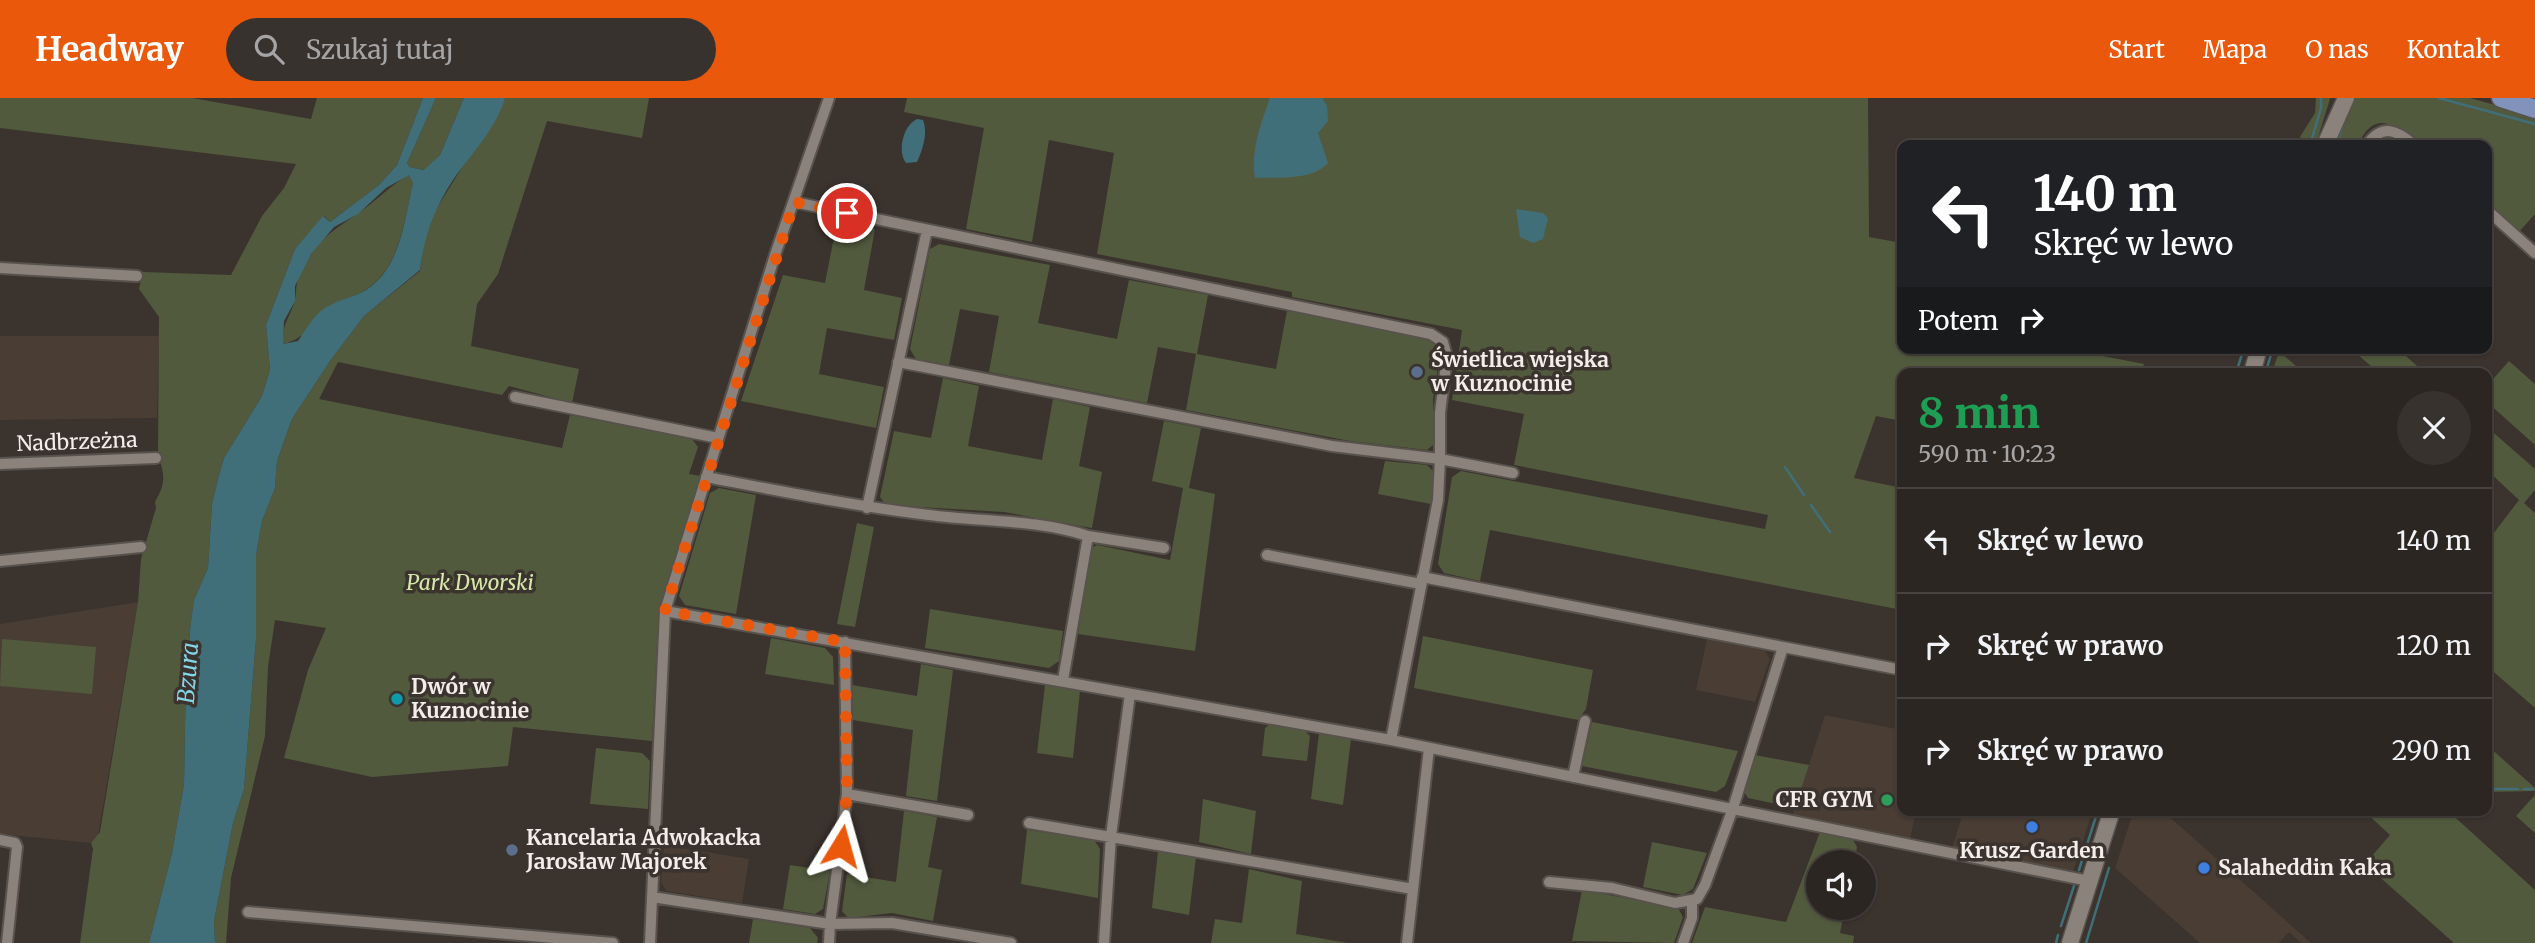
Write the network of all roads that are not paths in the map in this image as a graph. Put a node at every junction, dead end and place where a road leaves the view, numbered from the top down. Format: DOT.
graph roads {
  1 [pos="829,98"];
  2 [pos="2334,98"];
  3 [pos="2346,98"];
  4 [pos="2501,98"];
  5 [pos="2535,109"];
  6 [pos="2327,140"];
  7 [pos="2372,140"];
  8 [pos="2408,140"];
  9 [pos="794,202"];
  10 [pos="2492,214"];
  11 [pos="927,230"];
  12 [pos="2535,253"];
  13 [pos="0,268"];
  14 [pos="137,276"];
  15 [pos="898,362"];
  16 [pos="515,397"];
  17 [pos="718,438"];
  18 [pos="156,458"];
  19 [pos="1440,459"];
  20 [pos="0,464"];
  21 [pos="1513,473"];
  22 [pos="706,477"];
  23 [pos="867,508"];
  24 [pos="1088,536"];
  25 [pos="141,547"];
  26 [pos="1164,548"];
  27 [pos="1267,555"];
  28 [pos="0,561"];
  29 [pos="1421,581"];
  30 [pos="665,611"];
  31 [pos="845,642"];
  32 [pos="1783,647"];
  33 [pos="1897,669"];
  34 [pos="1063,680"];
  35 [pos="1130,694"];
  36 [pos="1585,721"];
  37 [pos="1391,740"];
  38 [pos="1429,748"];
  39 [pos="1573,777"];
  40 [pos="847,794"];
  41 [pos="1733,808"];
  42 [pos="968,815"];
  43 [pos="2110,816"];
  44 [pos="1029,823"];
  45 [pos="1111,836"];
  46 [pos="0,840"];
  47 [pos="27,840"];
  48 [pos="15,844"];
  49 [pos="2089,881"];
  50 [pos="1549,882"];
  51 [pos="1413,889"];
  52 [pos="652,897"];
  53 [pos="1692,901"];
  54 [pos="248,912"];
  55 [pos="830,924"];
  56 [pos="7,943"];
  57 [pos="613,943"];
  58 [pos="650,943"];
  59 [pos="828,943"];
  60 [pos="1011,943"];
  61 [pos="1104,943"];
  62 [pos="1407,943"];
  63 [pos="1683,943"];
  64 [pos="2070,943"];
  1 -- 9 [label="street"];
  2 -- 6 [label="street"];
  3 -- 6 [label="street"];
  4 -- 5 [label="main road"];
  7 -- 8 [label="street"];
  9 -- 11 [label="street"];
  9 -- 17 [label="street"];
  10 -- 12 [label="street"];
  11 -- 15 [label="street"];
  11 -- 19 [label="street"];
  13 -- 14 [label="street"];
  15 -- 19 [label="street"];
  15 -- 23 [label="street"];
  16 -- 17 [label="street"];
  17 -- 22 [label="street"];
  18 -- 20 [label="street, Nadbrzeżna"];
  19 -- 21 [label="street"];
  19 -- 29 [label="street"];
  22 -- 23 [label="street"];
  22 -- 30 [label="street"];
  23 -- 24 [label="street"];
  24 -- 26 [label="street"];
  24 -- 34 [label="street"];
  25 -- 28 [label="street"];
  27 -- 29 [label="street"];
  29 -- 32 [label="street"];
  29 -- 37 [label="street"];
  30 -- 31 [label="street"];
  30 -- 52 [label="street"];
  31 -- 34 [label="street"];
  31 -- 40 [label="street"];
  32 -- 33 [label="street"];
  32 -- 41 [label="street"];
  34 -- 35 [label="street"];
  35 -- 37 [label="street"];
  35 -- 45 [label="street"];
  36 -- 39 [label="street"];
  37 -- 38 [label="street"];
  38 -- 39 [label="street"];
  38 -- 51 [label="street"];
  39 -- 41 [label="street"];
  40 -- 42 [label="street"];
  40 -- 55 [label="street"];
  41 -- 49 [label="street"];
  41 -- 53 [label="street"];
  43 -- 49 [label="street"];
  44 -- 45 [label="street"];
  45 -- 51 [label="street"];
  45 -- 61 [label="street"];
  46 -- 48 [label="street"];
  47 -- 48 [label="street"];
  48 -- 56 [label="street"];
  49 -- 64 [label="street"];
  50 -- 53 [label="street"];
  51 -- 62 [label="street"];
  52 -- 55 [label="street"];
  52 -- 58 [label="street"];
  53 -- 63 [label="street"];
  54 -- 57 [label="street"];
  55 -- 59 [label="street"];
  55 -- 60 [label="street"];
}
